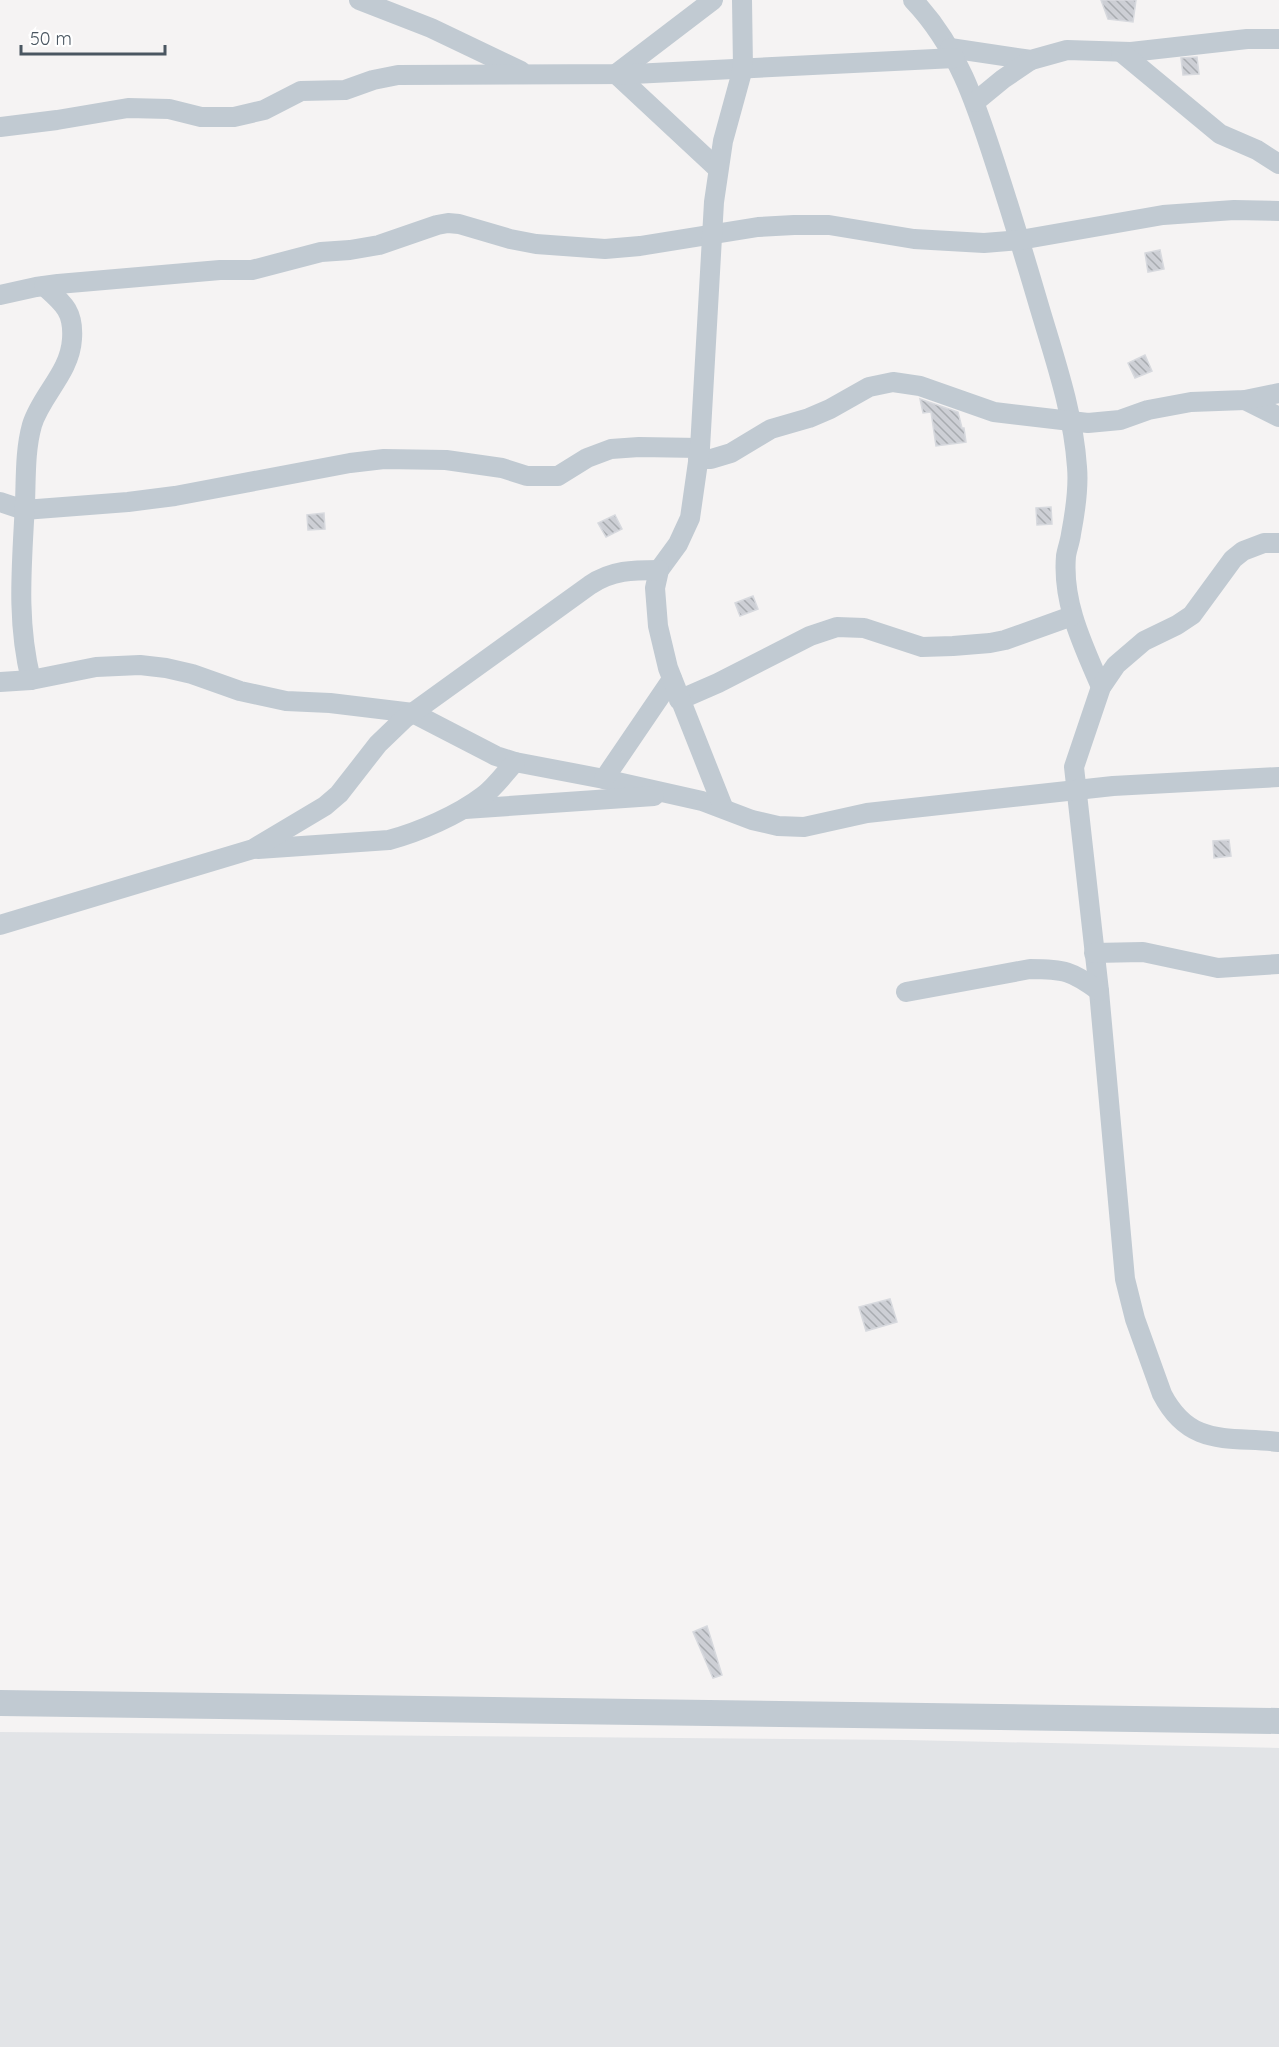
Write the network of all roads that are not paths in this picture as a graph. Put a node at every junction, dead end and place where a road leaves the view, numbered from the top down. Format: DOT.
graph roads {
  1 [pos="359,0"];
  2 [pos="713,0"];
  3 [pos="742,0"];
  4 [pos="913,0"];
  5 [pos="929,0"];
  6 [pos="931,21"];
  7 [pos="1279,39"];
  8 [pos="1121,52"];
  9 [pos="952,53"];
  10 [pos="1031,60"];
  11 [pos="743,68"];
  12 [pos="527,74"];
  13 [pos="616,74"];
  14 [pos="975,102"];
  15 [pos="0,127"];
  16 [pos="1279,164"];
  17 [pos="718,169"];
  18 [pos="1279,211"];
  19 [pos="713,233"];
  20 [pos="1020,240"];
  21 [pos="44,286"];
  22 [pos="0,295"];
  23 [pos="1279,393"];
  24 [pos="1245,400"];
  25 [pos="1279,417"];
  26 [pos="1072,421"];
  27 [pos="699,453"];
  28 [pos="0,502"];
  29 [pos="24,510"];
  30 [pos="1279,543"];
  31 [pos="659,570"];
  32 [pos="1072,616"];
  33 [pos="672,679"];
  34 [pos="31,680"];
  35 [pos="0,682"];
  36 [pos="1101,687"];
  37 [pos="679,700"];
  38 [pos="413,713"];
  39 [pos="515,762"];
  40 [pos="1279,777"];
  41 [pos="604,778"];
  42 [pos="1078,789"];
  43 [pos="673,794"];
  44 [pos="723,807"];
  45 [pos="462,809"];
  46 [pos="253,849"];
  47 [pos="0,925"];
  48 [pos="1094,953"];
  49 [pos="1279,964"];
  50 [pos="1099,991"];
  51 [pos="906,992"];
  52 [pos="1279,1442"];
  53 [pos="0,1703"];
  54 [pos="1279,1721"];
  1 -- 12 [label="street"];
  2 -- 13 [label="street"];
  3 -- 11 [label="street"];
  4 -- 6 [label="street"];
  5 -- 6 [label="street"];
  6 -- 9 [label="street"];
  7 -- 8 [label="street"];
  8 -- 10 [label="street"];
  8 -- 16 [label="street"];
  9 -- 10 [label="street"];
  9 -- 11 [label="street"];
  9 -- 14 [label="street"];
  10 -- 14 [label="street"];
  11 -- 13 [label="street"];
  11 -- 17 [label="street"];
  12 -- 13 [label="street"];
  12 -- 15 [label="street"];
  13 -- 17 [label="street"];
  14 -- 20 [label="street"];
  17 -- 19 [label="street"];
  18 -- 20 [label="street"];
  19 -- 20 [label="street"];
  19 -- 21 [label="street"];
  19 -- 27 [label="street"];
  20 -- 26 [label="street"];
  21 -- 22 [label="street"];
  21 -- 29 [label="street"];
  23 -- 24 [label="street"];
  24 -- 25 [label="street"];
  24 -- 26 [label="street"];
  26 -- 27 [label="street"];
  26 -- 32 [label="street"];
  27 -- 29 [label="street"];
  27 -- 31 [label="street"];
  28 -- 29 [label="street"];
  29 -- 34 [label="street"];
  30 -- 36 [label="street"];
  31 -- 33 [label="street"];
  31 -- 38 [label="street"];
  32 -- 36 [label="street"];
  32 -- 37 [label="street"];
  33 -- 37 [label="street"];
  33 -- 41 [label="street"];
  34 -- 35 [label="street"];
  34 -- 38 [label="street"];
  36 -- 42 [label="street"];
  37 -- 44 [label="street"];
  38 -- 39 [label="street"];
  38 -- 46 [label="street"];
  39 -- 41 [label="street"];
  39 -- 45 [label="street"];
  40 -- 42 [label="street"];
  41 -- 43 [label="street"];
  42 -- 44 [label="street"];
  42 -- 48 [label="street"];
  43 -- 44 [label="street"];
  43 -- 45 [label="street"];
  45 -- 46 [label="street"];
  46 -- 47 [label="street"];
  48 -- 49 [label="street"];
  48 -- 50 [label="street"];
  50 -- 51 [label="street"];
  50 -- 52 [label="street"];
  53 -- 54 [label="street"];
}
